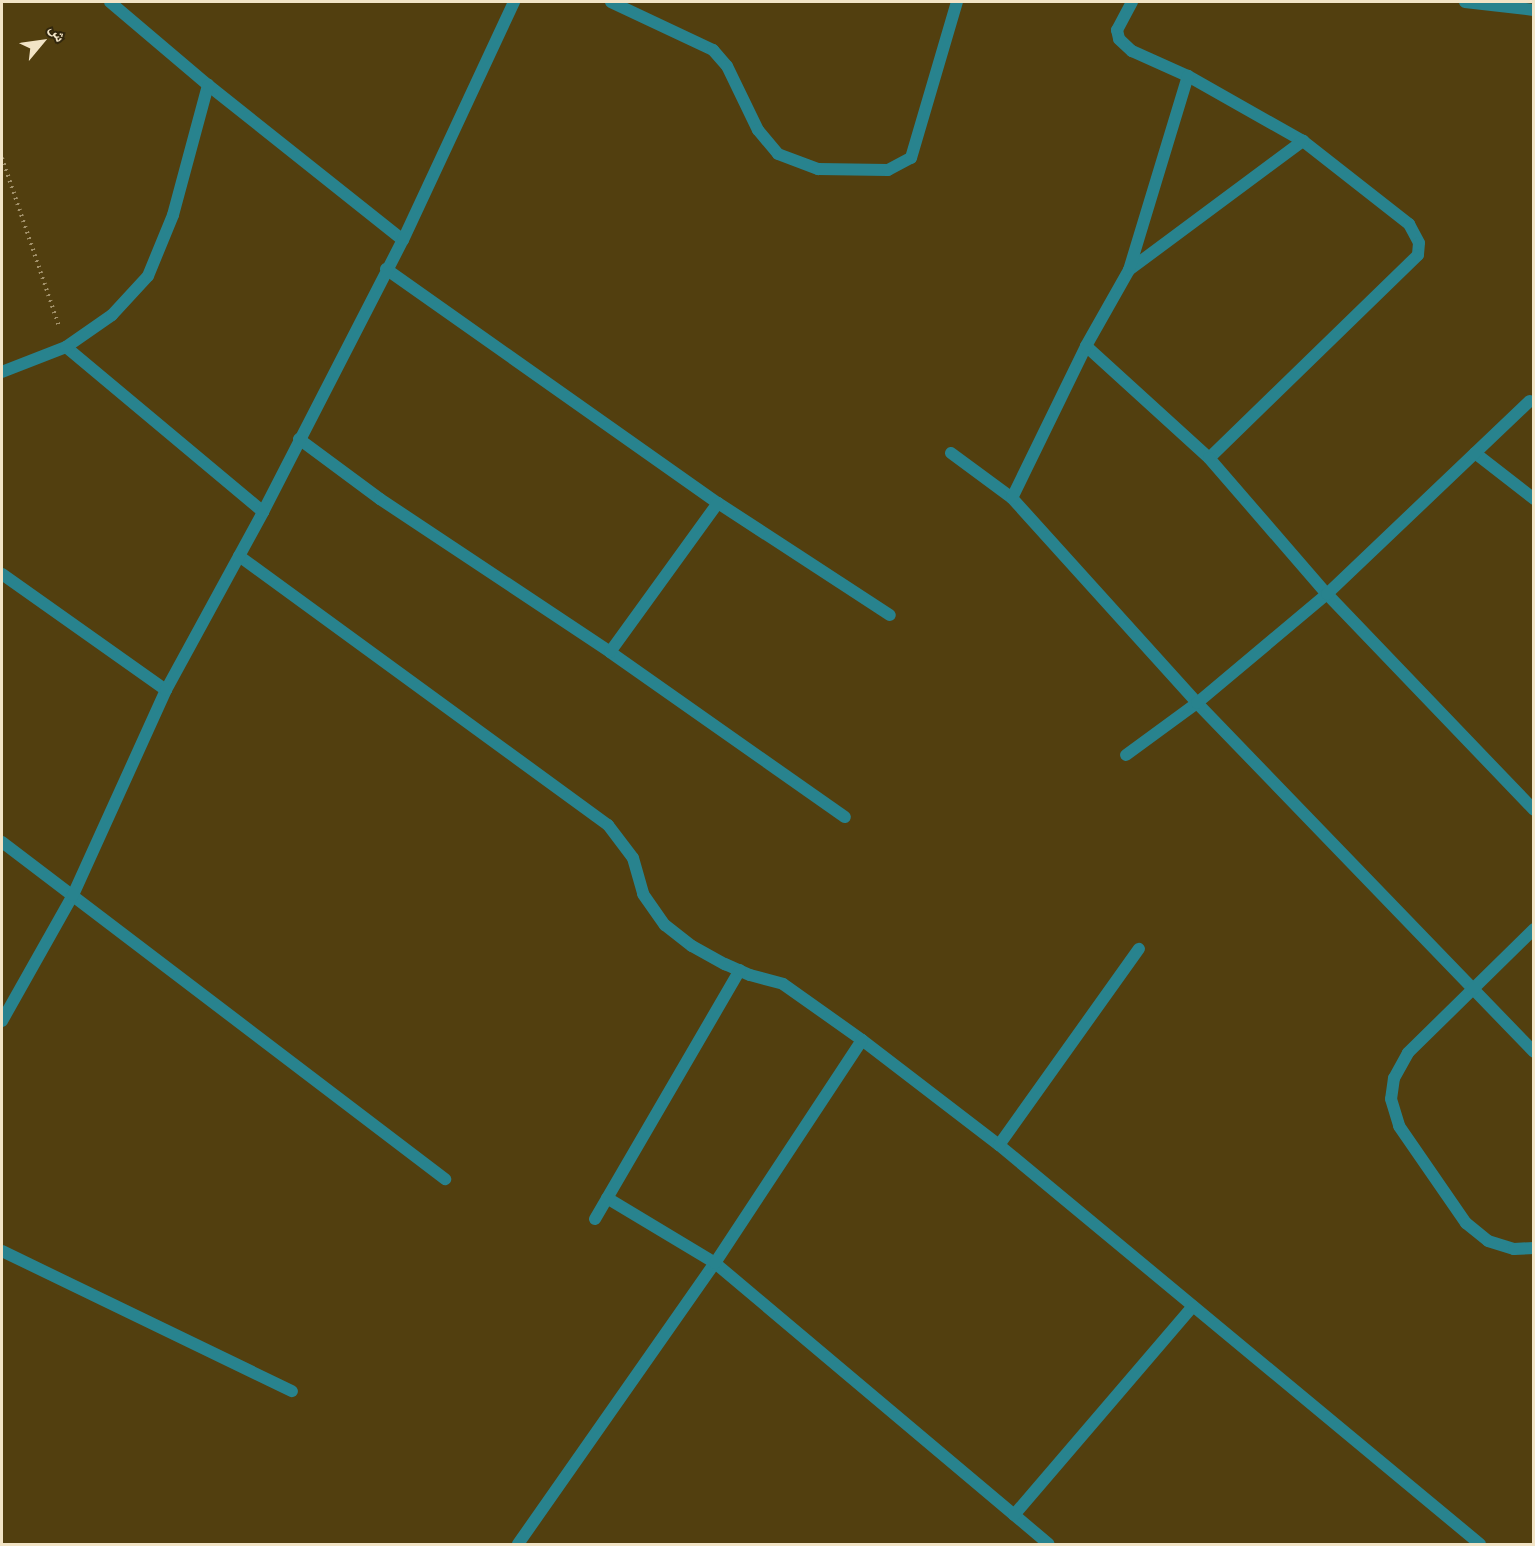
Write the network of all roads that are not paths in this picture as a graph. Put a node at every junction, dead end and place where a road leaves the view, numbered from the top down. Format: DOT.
graph roads {
  1 [pos="110,2"];
  2 [pos="514,2"];
  3 [pos="611,2"];
  4 [pos="957,2"];
  5 [pos="1132,2"];
  6 [pos="1470,2"];
  7 [pos="1533,10"];
  8 [pos="1188,76"];
  9 [pos="208,85"];
  10 [pos="1303,141"];
  11 [pos="403,240"];
  12 [pos="386,268"];
  13 [pos="1129,270"];
  14 [pos="1086,346"];
  15 [pos="66,347"];
  16 [pos="2,372"];
  17 [pos="1530,401"];
  18 [pos="298,438"];
  19 [pos="951,453"];
  20 [pos="1475,453"];
  21 [pos="1209,458"];
  22 [pos="1012,498"];
  23 [pos="1533,499"];
  24 [pos="718,503"];
  25 [pos="263,512"];
  26 [pos="239,556"];
  27 [pos="2,574"];
  28 [pos="1327,594"];
  29 [pos="890,615"];
  30 [pos="610,652"];
  31 [pos="166,690"];
  32 [pos="1197,703"];
  33 [pos="1126,755"];
  34 [pos="1533,810"];
  35 [pos="845,818"];
  36 [pos="2,842"];
  37 [pos="73,895"];
  38 [pos="1533,929"];
  39 [pos="1139,949"];
  40 [pos="740,970"];
  41 [pos="1471,990"];
  42 [pos="2,1021"];
  43 [pos="862,1040"];
  44 [pos="1533,1052"];
  45 [pos="999,1144"];
  46 [pos="445,1179"];
  47 [pos="607,1198"];
  48 [pos="595,1219"];
  49 [pos="1533,1248"];
  50 [pos="2,1251"];
  51 [pos="715,1263"];
  52 [pos="1193,1306"];
  53 [pos="292,1391"];
  54 [pos="1014,1515"];
  55 [pos="518,1545"];
  56 [pos="1049,1545"];
  57 [pos="1480,1545"];
  1 -- 9 [label="street"];
  2 -- 11 [label="street"];
  3 -- 4 [label="street"];
  5 -- 8 [label="street"];
  6 -- 7 [label="street"];
  8 -- 10 [label="street"];
  8 -- 13 [label="street"];
  9 -- 11 [label="street"];
  9 -- 15 [label="street"];
  10 -- 13 [label="street"];
  10 -- 21 [label="street"];
  11 -- 12 [label="street"];
  12 -- 18 [label="street"];
  12 -- 24 [label="street"];
  13 -- 14 [label="street"];
  14 -- 21 [label="street"];
  14 -- 22 [label="street"];
  15 -- 16 [label="street"];
  15 -- 25 [label="street"];
  17 -- 20 [label="street"];
  18 -- 25 [label="street"];
  18 -- 30 [label="street"];
  19 -- 22 [label="street"];
  20 -- 23 [label="street"];
  20 -- 28 [label="street"];
  21 -- 28 [label="street"];
  22 -- 32 [label="street"];
  24 -- 29 [label="street"];
  24 -- 30 [label="street"];
  25 -- 26 [label="street"];
  26 -- 31 [label="street"];
  26 -- 40 [label="street"];
  27 -- 31 [label="street"];
  28 -- 32 [label="street"];
  28 -- 34 [label="street"];
  30 -- 35 [label="street"];
  31 -- 37 [label="street"];
  32 -- 33 [label="street"];
  32 -- 41 [label="street"];
  36 -- 37 [label="street"];
  37 -- 42 [label="street"];
  37 -- 46 [label="street"];
  38 -- 41 [label="street"];
  39 -- 45 [label="street"];
  40 -- 43 [label="street"];
  40 -- 47 [label="street"];
  41 -- 44 [label="street"];
  41 -- 49 [label="street"];
  43 -- 45 [label="street"];
  43 -- 51 [label="street"];
  45 -- 52 [label="street"];
  47 -- 48 [label="street"];
  47 -- 51 [label="street"];
  50 -- 53 [label="street"];
  51 -- 54 [label="street"];
  51 -- 55 [label="street"];
  52 -- 54 [label="street"];
  52 -- 57 [label="street"];
  54 -- 56 [label="street"];
}
